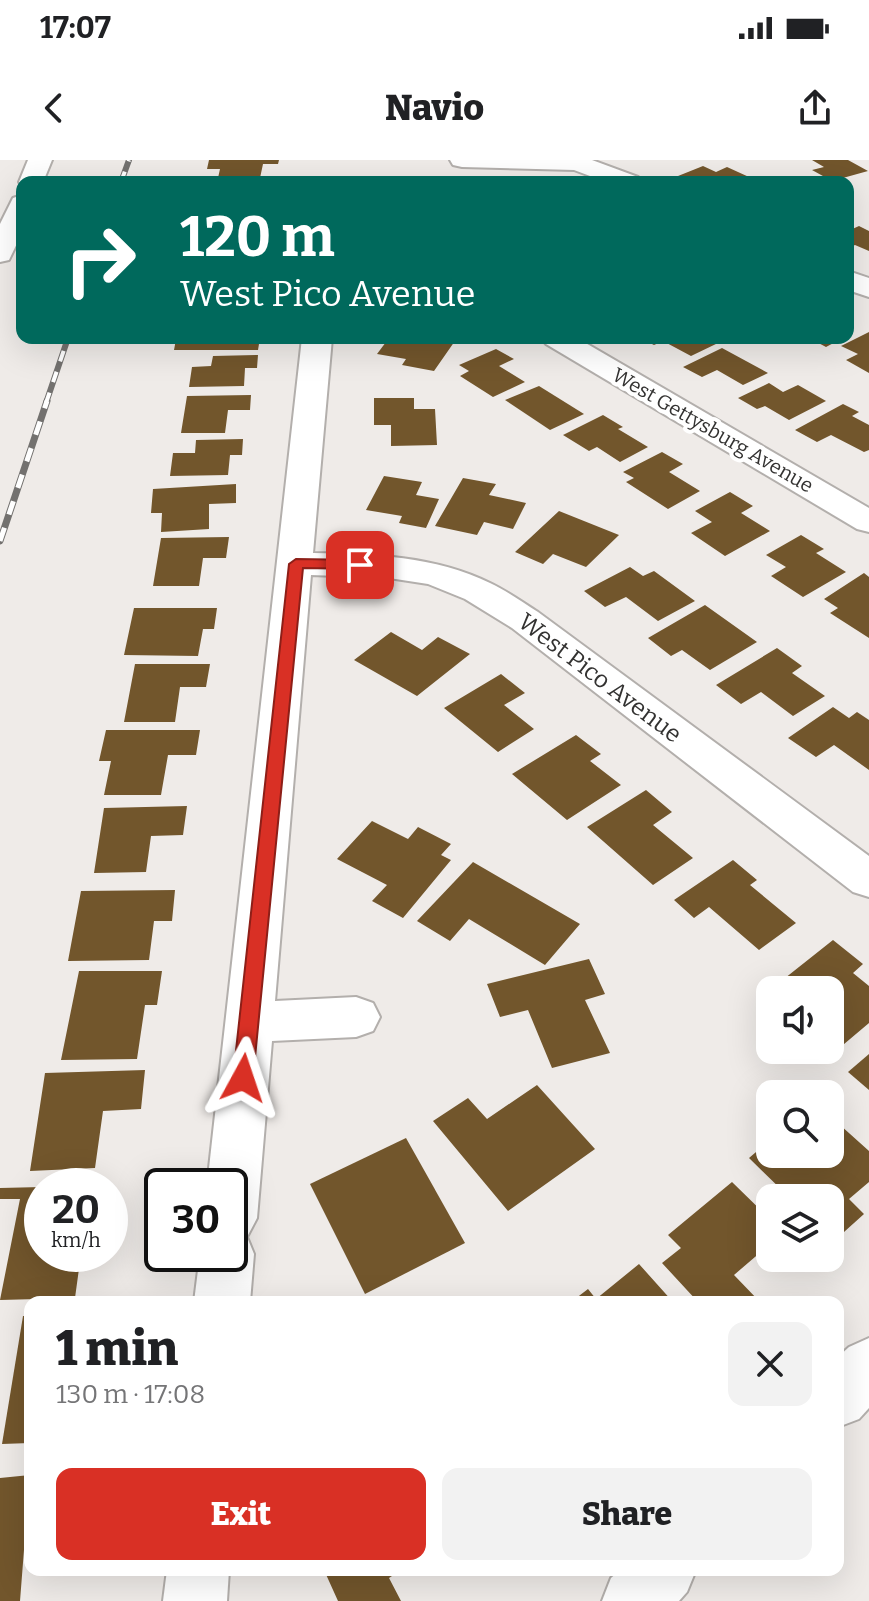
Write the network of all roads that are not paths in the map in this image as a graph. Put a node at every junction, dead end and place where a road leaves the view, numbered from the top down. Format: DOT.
graph roads {
  1 [pos="462,160"];
  2 [pos="578,162"];
  3 [pos="614,176"];
  4 [pos="16,217"];
  5 [pos="0,254"];
  6 [pos="316,344"];
  7 [pos="566,344"];
  8 [pos="869,522"];
  9 [pos="296,564"];
  10 [pos="869,880"];
  11 [pos="356,1017"];
  12 [pos="248,1022"];
  13 [pos="235,1168"];
  14 [pos="225,1272"];
  15 [pos="223,1296"];
  16 [pos="869,1367"];
  17 [pos="844,1392"];
  18 [pos="197,1576"];
  19 [pos="659,1576"];
  20 [pos="195,1601"];
  21 [pos="634,1601"];
  1 -- 2 [label="street"];
  2 -- 3 [label="street"];
  4 -- 5 [label="street"];
  6 -- 9 [label="street"];
  7 -- 8 [label="street, West Gettysburg Avenue"];
  9 -- 10 [label="street, West Pico Avenue"];
  9 -- 12 [label="street"];
  11 -- 12 [label="street"];
  12 -- 13 [label="street"];
  14 -- 15 [label="street"];
  16 -- 17 [label="street"];
  18 -- 20 [label="street"];
  19 -- 21 [label="street"];
}
